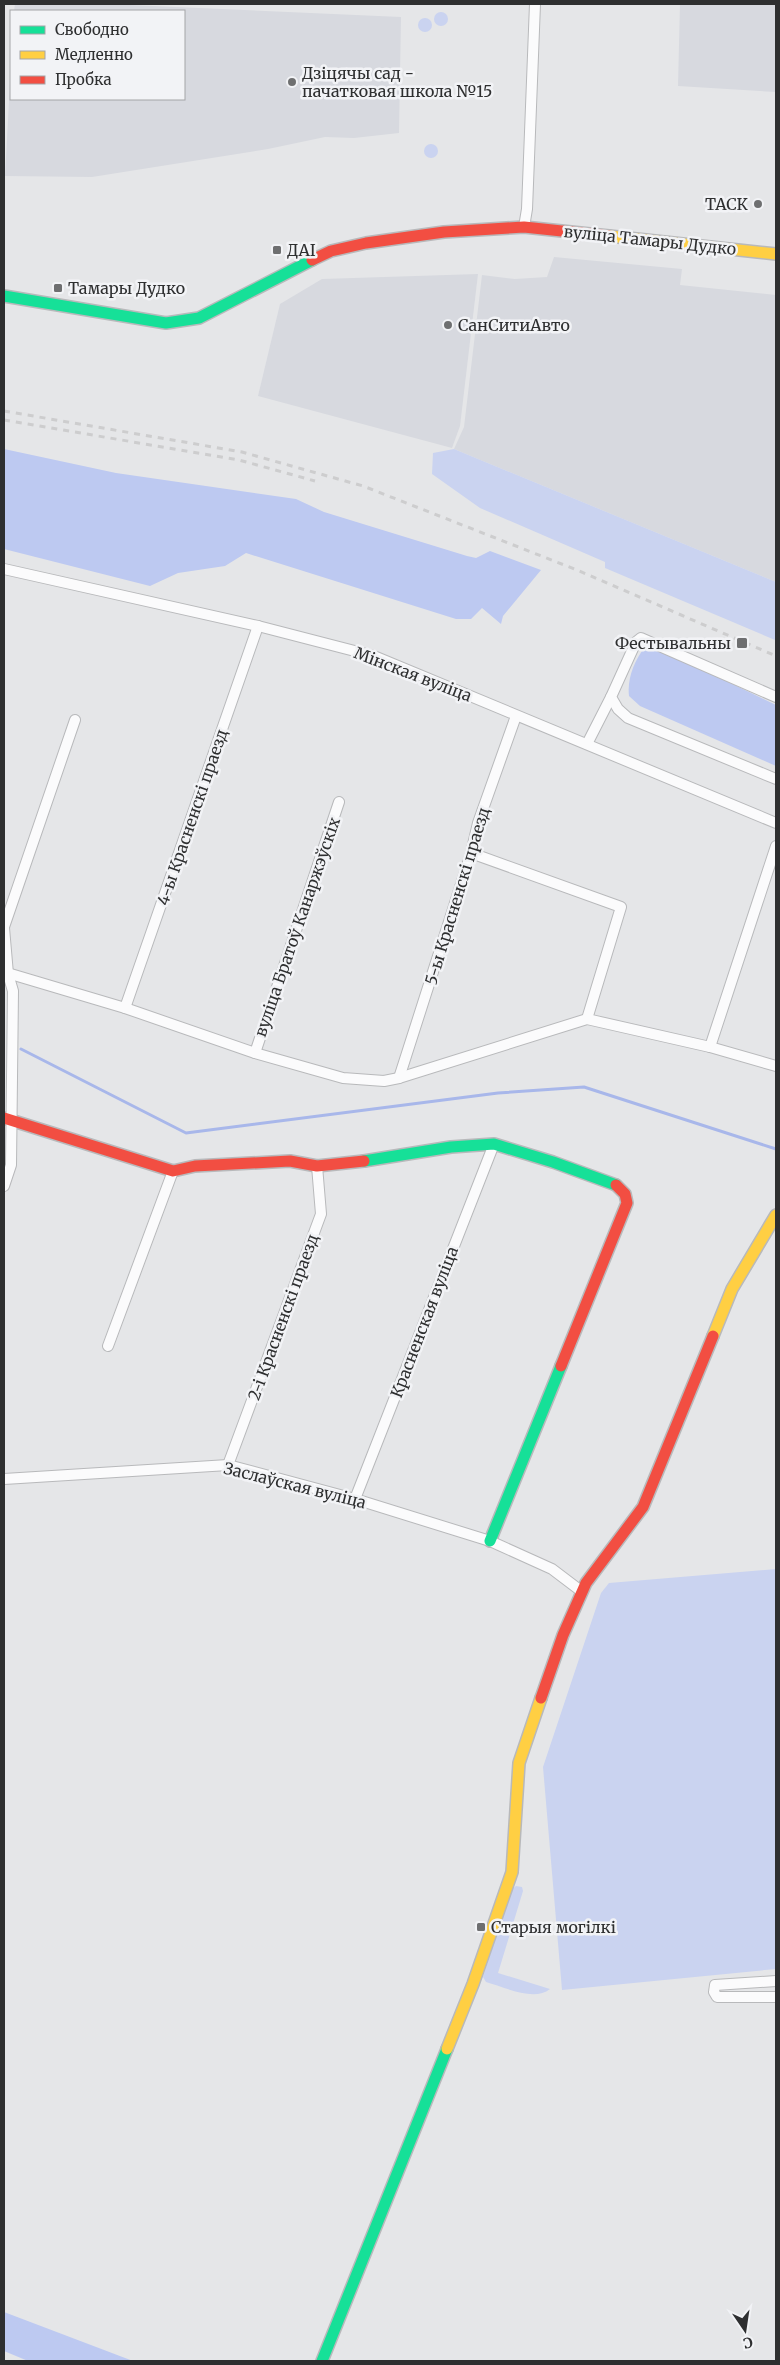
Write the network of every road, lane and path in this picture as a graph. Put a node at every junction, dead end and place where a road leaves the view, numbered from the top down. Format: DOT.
graph roads {
  1 [pos="535,4"];
  2 [pos="524,227"];
  3 [pos="776,254"];
  4 [pos="4,296"];
  5 [pos="4,569"];
  6 [pos="258,626"];
  7 [pos="611,697"];
  8 [pos="776,697"];
  9 [pos="516,716"];
  10 [pos="75,720"];
  11 [pos="587,744"];
  12 [pos="776,779"];
  13 [pos="339,802"];
  14 [pos="776,823"];
  15 [pos="776,846"];
  16 [pos="471,853"];
  17 [pos="4,928"];
  18 [pos="6,973"];
  19 [pos="125,1008"];
  20 [pos="587,1019"];
  21 [pos="710,1047"];
  22 [pos="255,1052"];
  23 [pos="776,1066"];
  24 [pos="399,1078"];
  25 [pos="7,1120"];
  26 [pos="494,1144"];
  27 [pos="317,1166"];
  28 [pos="173,1171"];
  29 [pos="4,1186"];
  30 [pos="776,1214"];
  31 [pos="108,1346"];
  32 [pos="228,1465"];
  33 [pos="4,1479"];
  34 [pos="355,1499"];
  35 [pos="490,1542"];
  36 [pos="581,1591"];
  37 [pos="776,1981"];
  38 [pos="776,1997"];
  39 [pos="322,2361"];
  1 -- 2 [label="street"];
  2 -- 3 [label="street, вуліца Тамары Дудко"];
  2 -- 4 [label="street, вуліца Тамары Дудко"];
  5 -- 6 [label="street, Мінская вуліца"];
  6 -- 9 [label="street, Мінская вуліца"];
  6 -- 19 [label="street, 4-ы Красненскі праезд"];
  7 -- 8 [label="street"];
  7 -- 11 [label="street"];
  7 -- 12 [label="street"];
  9 -- 11 [label="street, Мінская вуліца"];
  9 -- 16 [label="street, 5-ы Красненскі праезд"];
  10 -- 17 [label="street"];
  11 -- 14 [label="street, Мінская вуліца"];
  13 -- 22 [label="street, вуліца Братоў Канаржэўскіх"];
  15 -- 21 [label="street"];
  16 -- 20 [label="street"];
  16 -- 24 [label="street, 5-ы Красненскі праезд"];
  17 -- 18 [label="street"];
  18 -- 19 [label="street, вуліца Братоў Канаржэўскіх"];
  18 -- 25 [label="street"];
  19 -- 22 [label="street, вуліца Братоў Канаржэўскіх"];
  20 -- 21 [label="street"];
  20 -- 24 [label="street, вуліца Братоў Канаржэўскіх"];
  21 -- 23 [label="street"];
  22 -- 24 [label="street, вуліца Братоў Канаржэўскіх"];
  25 -- 28 [label="street"];
  25 -- 29 [label="street"];
  26 -- 27 [label="street"];
  26 -- 34 [label="street, Красненская вуліца"];
  26 -- 35 [label="street"];
  27 -- 28 [label="street"];
  27 -- 32 [label="street, 2-і Красненскі праезд"];
  28 -- 31 [label="street"];
  30 -- 36 [label="street"];
  32 -- 33 [label="street, Заслаўская вуліца"];
  32 -- 34 [label="street, Заслаўская вуліца"];
  34 -- 35 [label="street, Заслаўская вуліца"];
  35 -- 36 [label="street, Заслаўская вуліца"];
  36 -- 39 [label="street"];
  37 -- 38 [label="street"];
}
